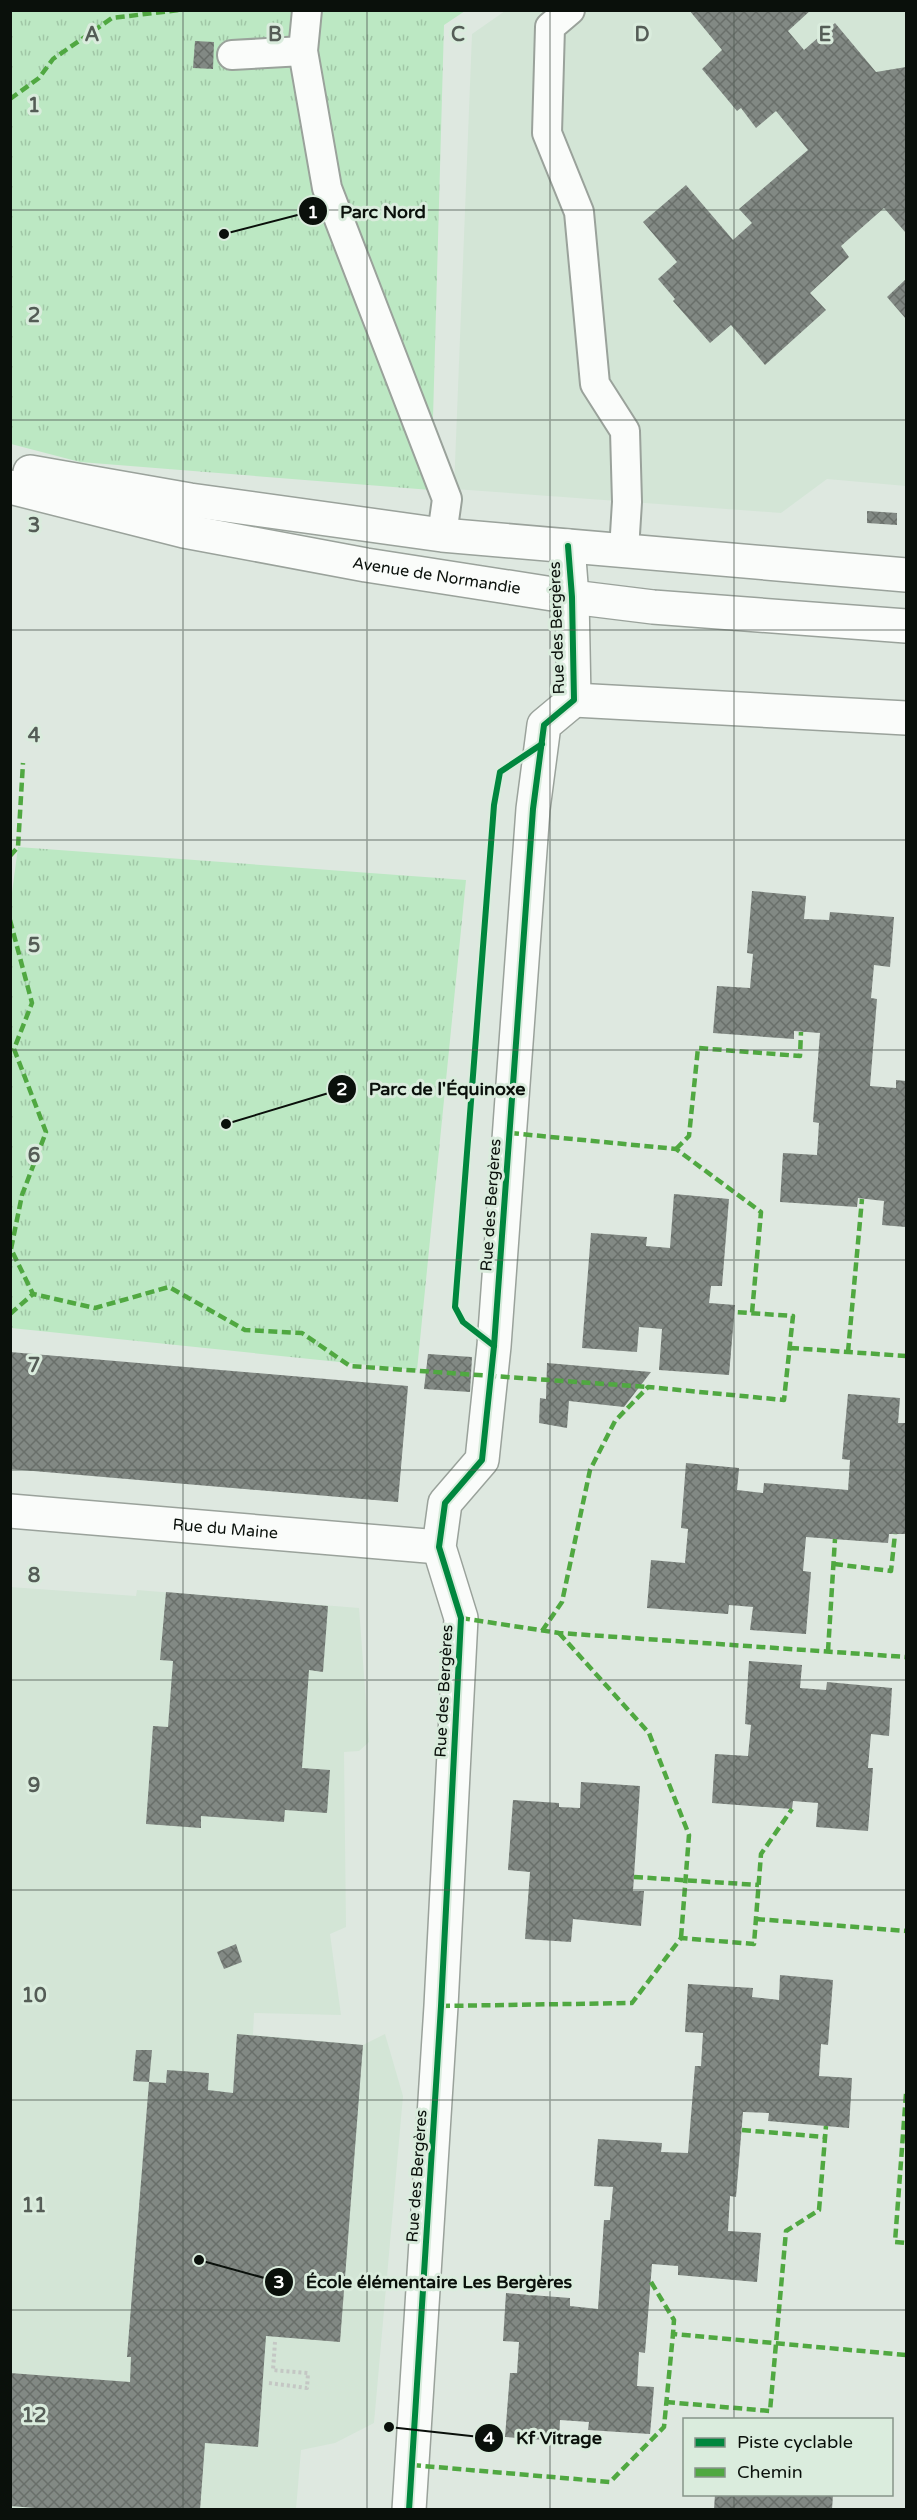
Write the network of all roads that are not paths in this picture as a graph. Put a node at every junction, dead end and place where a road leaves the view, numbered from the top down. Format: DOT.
graph roads {
  1 [pos="306,10"];
  2 [pos="570,10"];
  3 [pos="303,51"];
  4 [pos="232,55"];
  5 [pos="10,468"];
  6 [pos="10,487"];
  7 [pos="442,536"];
  8 [pos="568,546"];
  9 [pos="624,550"];
  10 [pos="906,574"];
  11 [pos="572,597"];
  12 [pos="906,626"];
  13 [pos="574,700"];
  14 [pos="906,718"];
  15 [pos="10,1511"];
  16 [pos="439,1546"];
  17 [pos="409,2510"];
  1 -- 3 [label="lane"];
  2 -- 9 [label="lane"];
  3 -- 4 [label="lane"];
  3 -- 7 [label="lane"];
  5 -- 7 [label="street"];
  6 -- 11 [label="street, Avenue de Normandie"];
  7 -- 8 [label="street"];
  8 -- 9 [label="street"];
  8 -- 11 [label="street, Rue des Bergères"];
  9 -- 10 [label="street"];
  11 -- 12 [label="street, Avenue de Normandie"];
  11 -- 13 [label="street, Rue des Bergères"];
  13 -- 14 [label="street"];
  13 -- 16 [label="street, Rue des Bergères"];
  15 -- 16 [label="street, Rue du Maine"];
  16 -- 17 [label="street, Rue des Bergères"];
}
